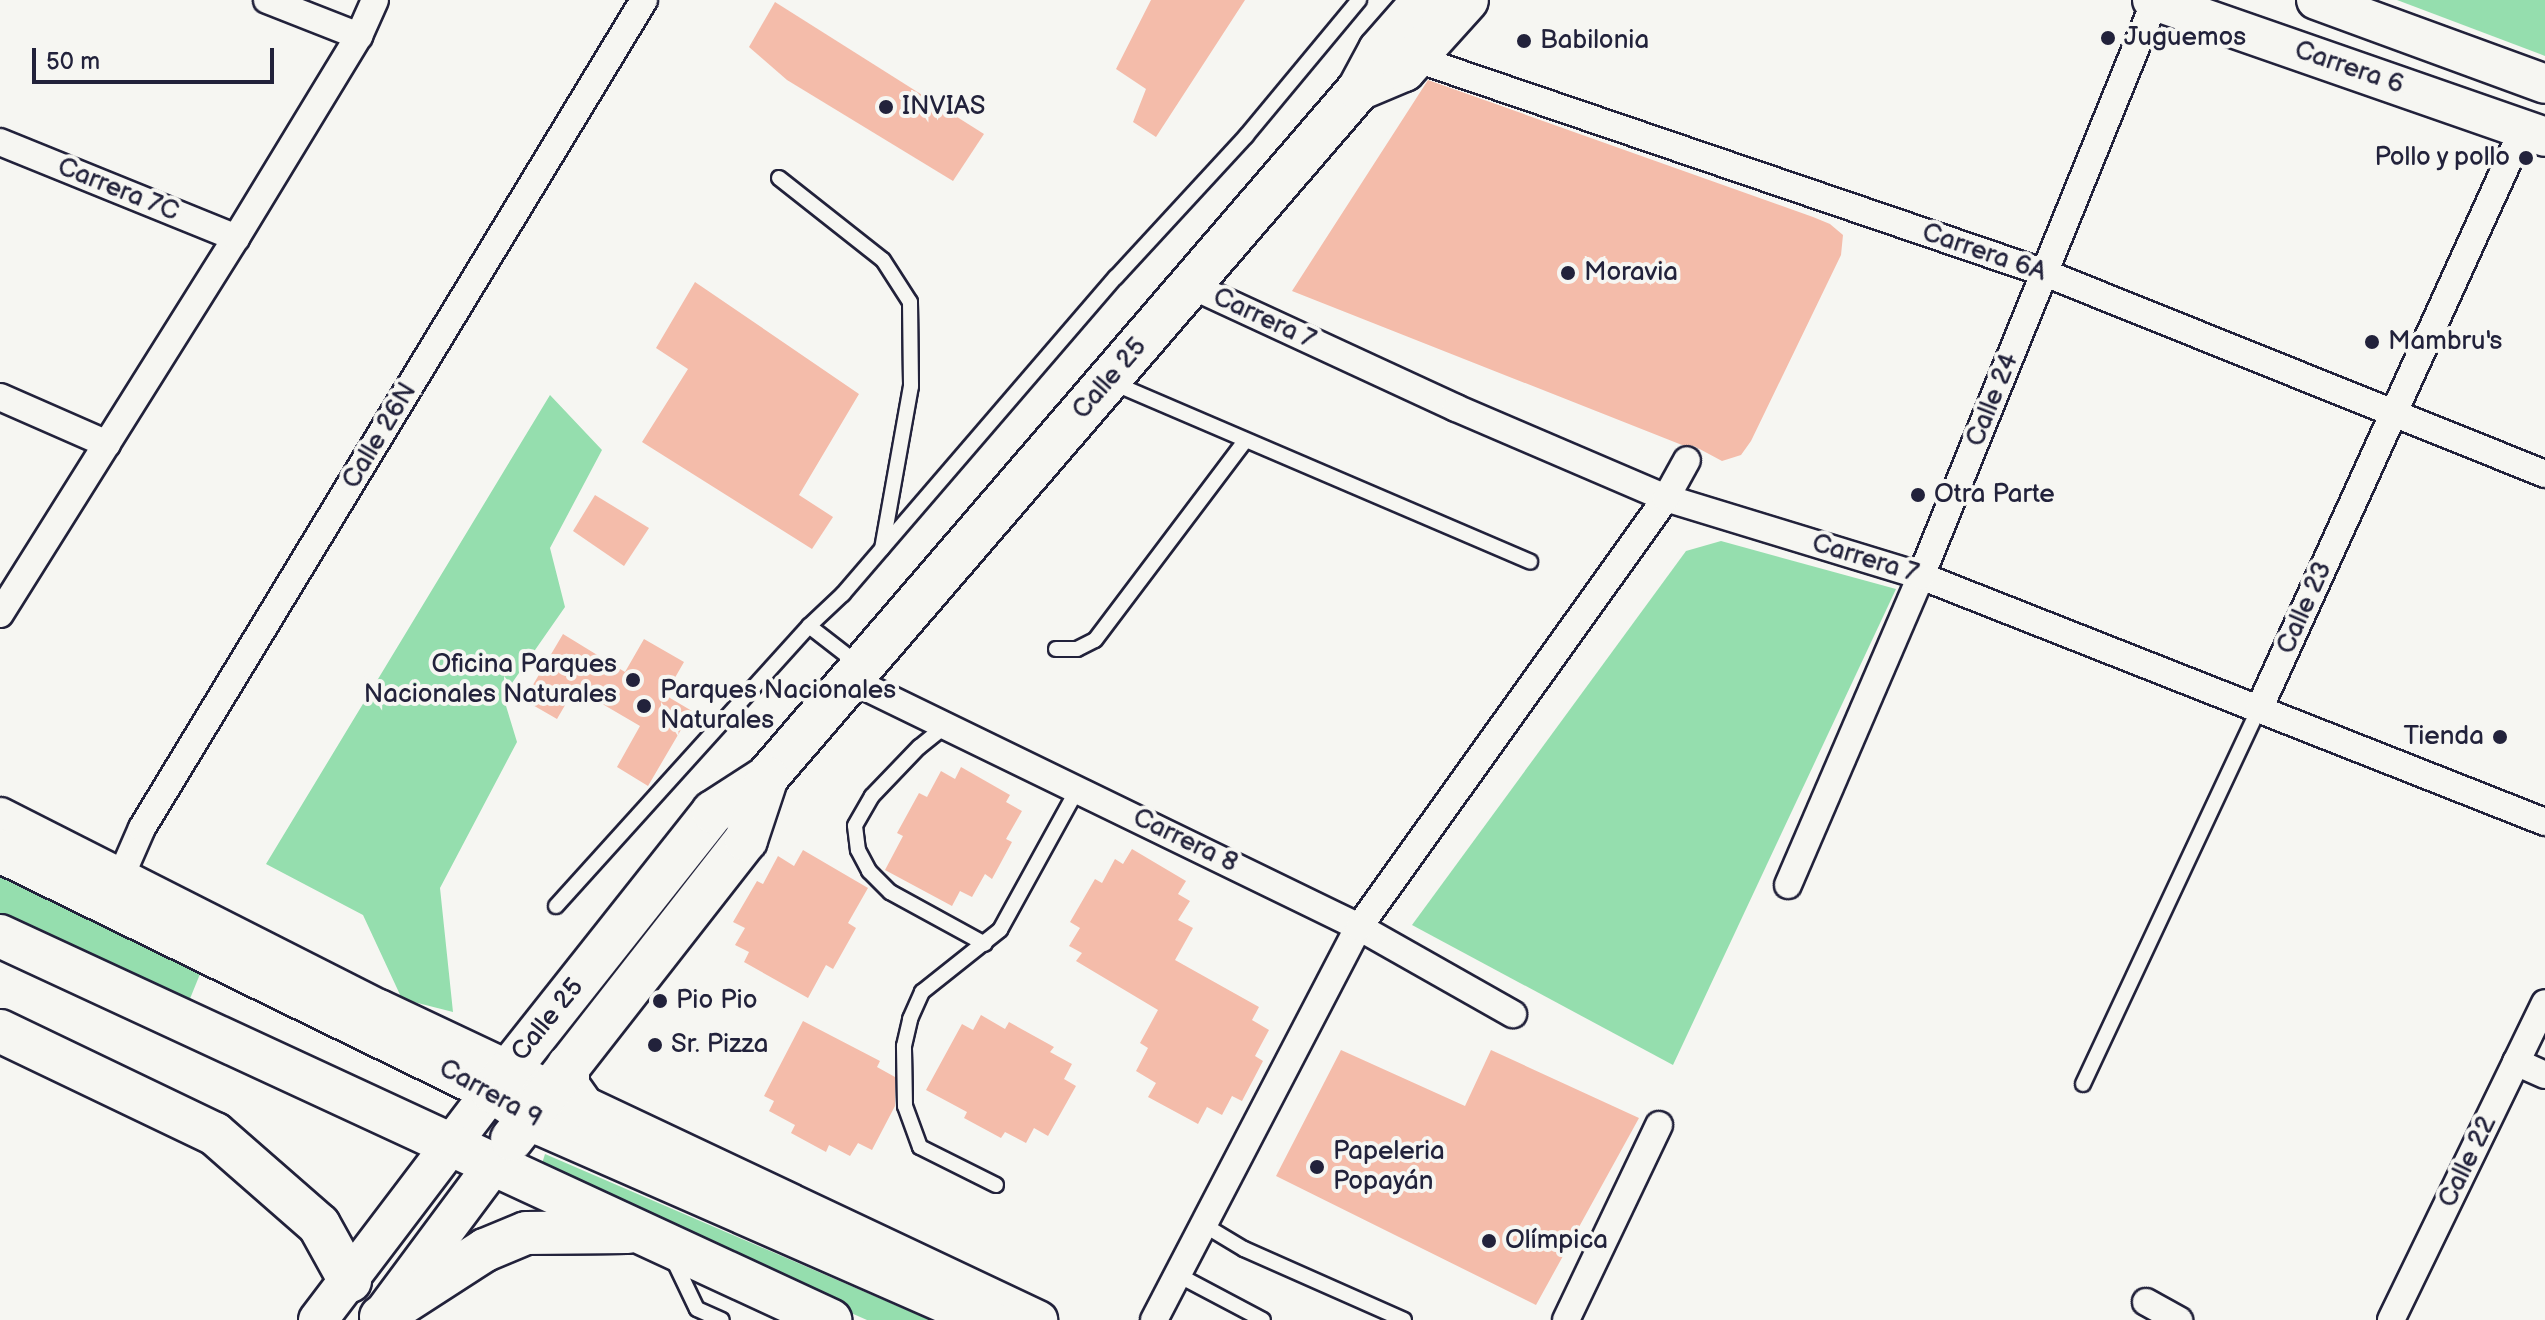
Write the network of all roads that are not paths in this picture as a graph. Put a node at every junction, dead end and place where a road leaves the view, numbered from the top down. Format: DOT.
graph roads {
  1 [pos="267,0"];
  2 [pos="375,0"];
  3 [pos="644,0"];
  4 [pos="1359,0"];
  5 [pos="1424,0"];
  6 [pos="1467,0"];
  7 [pos="2316,0"];
  8 [pos="2154,1"];
  9 [pos="359,36"];
  10 [pos="1414,58"];
  11 [pos="2545,84"];
  12 [pos="1359,89"];
  13 [pos="2534,133"];
  14 [pos="0,142"];
  15 [pos="779,178"];
  16 [pos="236,238"];
  17 [pos="2045,273"];
  18 [pos="1190,285"];
  19 [pos="1108,381"];
  20 [pos="0,397"];
  21 [pos="2393,413"];
  22 [pos="1244,442"];
  23 [pos="107,444"];
  24 [pos="1687,460"];
  25 [pos="2545,474"];
  26 [pos="1666,498"];
  27 [pos="882,549"];
  28 [pos="1530,562"];
  29 [pos="1921,576"];
  30 [pos="0,614"];
  31 [pos="809,626"];
  32 [pos="1056,649"];
  33 [pos="856,673"];
  34 [pos="2259,709"];
  35 [pos="944,727"];
  36 [pos="767,777"];
  37 [pos="1078,788"];
  38 [pos="0,817"];
  39 [pos="2545,822"];
  40 [pos="0,851"];
  41 [pos="121,876"];
  42 [pos="1788,885"];
  43 [pos="556,906"];
  44 [pos="1359,927"];
  45 [pos="0,936"];
  46 [pos="985,944"];
  47 [pos="2545,1003"];
  48 [pos="1513,1014"];
  49 [pos="0,1031"];
  50 [pos="2516,1062"];
  51 [pos="2545,1075"];
  52 [pos="500,1081"];
  53 [pos="2083,1084"];
  54 [pos="565,1099"];
  55 [pos="1659,1125"];
  56 [pos="453,1144"];
  57 [pos="494,1164"];
  58 [pos="658,1174"];
  59 [pos="996,1185"];
  60 [pos="1204,1225"];
  61 [pos="652,1238"];
  62 [pos="1178,1275"];
  63 [pos="350,1281"];
  64 [pos="2146,1302"];
  65 [pos="380,1319"];
  66 [pos="318,1320"];
  67 [pos="722,1320"];
  68 [pos="830,1320"];
  69 [pos="988,1320"];
  70 [pos="1038,1320"];
  71 [pos="1154,1320"];
  72 [pos="1263,1320"];
  73 [pos="1404,1320"];
  74 [pos="1566,1320"];
  75 [pos="2179,1320"];
  76 [pos="2391,1320"];
  1 -- 9 [label="street"];
  2 -- 9 [label="street"];
  3 -- 41 [label="street, Calle 26N"];
  4 -- 27 [label="lane"];
  5 -- 12 [label="main road"];
  6 -- 10 [label="main road, Calle 25"];
  7 -- 11 [label="main road, Carrera 6"];
  8 -- 13 [label="main road, Carrera 6"];
  8 -- 17 [label="street, Calle 24"];
  9 -- 16 [label="street"];
  10 -- 12 [label="main road, Calle 25"];
  10 -- 17 [label="street, Carrera 6A"];
  12 -- 18 [label="main road, Calle 25"];
  13 -- 21 [label="street, Calle 23"];
  14 -- 16 [label="street, Carrera 7C"];
  15 -- 27 [label="lane"];
  16 -- 23 [label="street"];
  17 -- 21 [label="street, Carrera 6A"];
  17 -- 29 [label="street, Calle 24"];
  18 -- 19 [label="main road, Calle 25"];
  18 -- 26 [label="street, Carrera 7"];
  19 -- 22 [label="lane"];
  19 -- 33 [label="main road, Calle 25"];
  20 -- 23 [label="street"];
  21 -- 25 [label="street, Carrera 6A"];
  21 -- 34 [label="street, Calle 23"];
  22 -- 28 [label="lane"];
  22 -- 32 [label="lane"];
  23 -- 30 [label="street"];
  24 -- 26 [label="street"];
  26 -- 29 [label="street, Carrera 7"];
  26 -- 44 [label="street"];
  27 -- 31 [label="lane"];
  29 -- 34 [label="street, Carrera 7"];
  29 -- 42 [label="street, Calle 24"];
  31 -- 33 [label="lane"];
  31 -- 43 [label="lane"];
  33 -- 35 [label="street, Carrera 8"];
  33 -- 36 [label="main road, Calle 25"];
  34 -- 39 [label="street, Carrera 7"];
  34 -- 53 [label="lane, Calle 23"];
  35 -- 37 [label="street, Carrera 8"];
  35 -- 46 [label="lane"];
  36 -- 52 [label="main road, Calle 25"];
  36 -- 54 [label="main road, Calle 25"];
  37 -- 44 [label="street, Carrera 8"];
  37 -- 46 [label="lane"];
  38 -- 41 [label="main road"];
  40 -- 52 [label="main road, Carrera 9"];
  41 -- 52 [label="main road"];
  44 -- 48 [label="street, Carrera 8"];
  44 -- 60 [label="street"];
  45 -- 56 [label="main road"];
  46 -- 59 [label="lane"];
  47 -- 50 [label="street, Calle 22"];
  49 -- 63 [label="main road"];
  50 -- 51 [label="street"];
  50 -- 76 [label="street, Calle 22"];
  52 -- 54 [label="main road, Carrera 9"];
  52 -- 56 [label="main road, Calle 25"];
  54 -- 57 [label="main road, Calle 25"];
  54 -- 58 [label="main road, Carrera 9"];
  54 -- 58 [label="main road"];
  54 -- 70 [label="main road"];
  55 -- 74 [label="street"];
  56 -- 57 [label="main road"];
  56 -- 63 [label="main road, Calle 25"];
  57 -- 61 [label="main road"];
  57 -- 65 [label="main road, Calle 25"];
  58 -- 69 [label="main road, Carrera 9"];
  60 -- 62 [label="street"];
  60 -- 73 [label="lane"];
  61 -- 65 [label="main road"];
  61 -- 67 [label="lane"];
  61 -- 68 [label="main road"];
  62 -- 71 [label="street"];
  62 -- 72 [label="lane"];
  63 -- 66 [label="main road, Calle 25"];
  64 -- 75 [label="street"];
}
